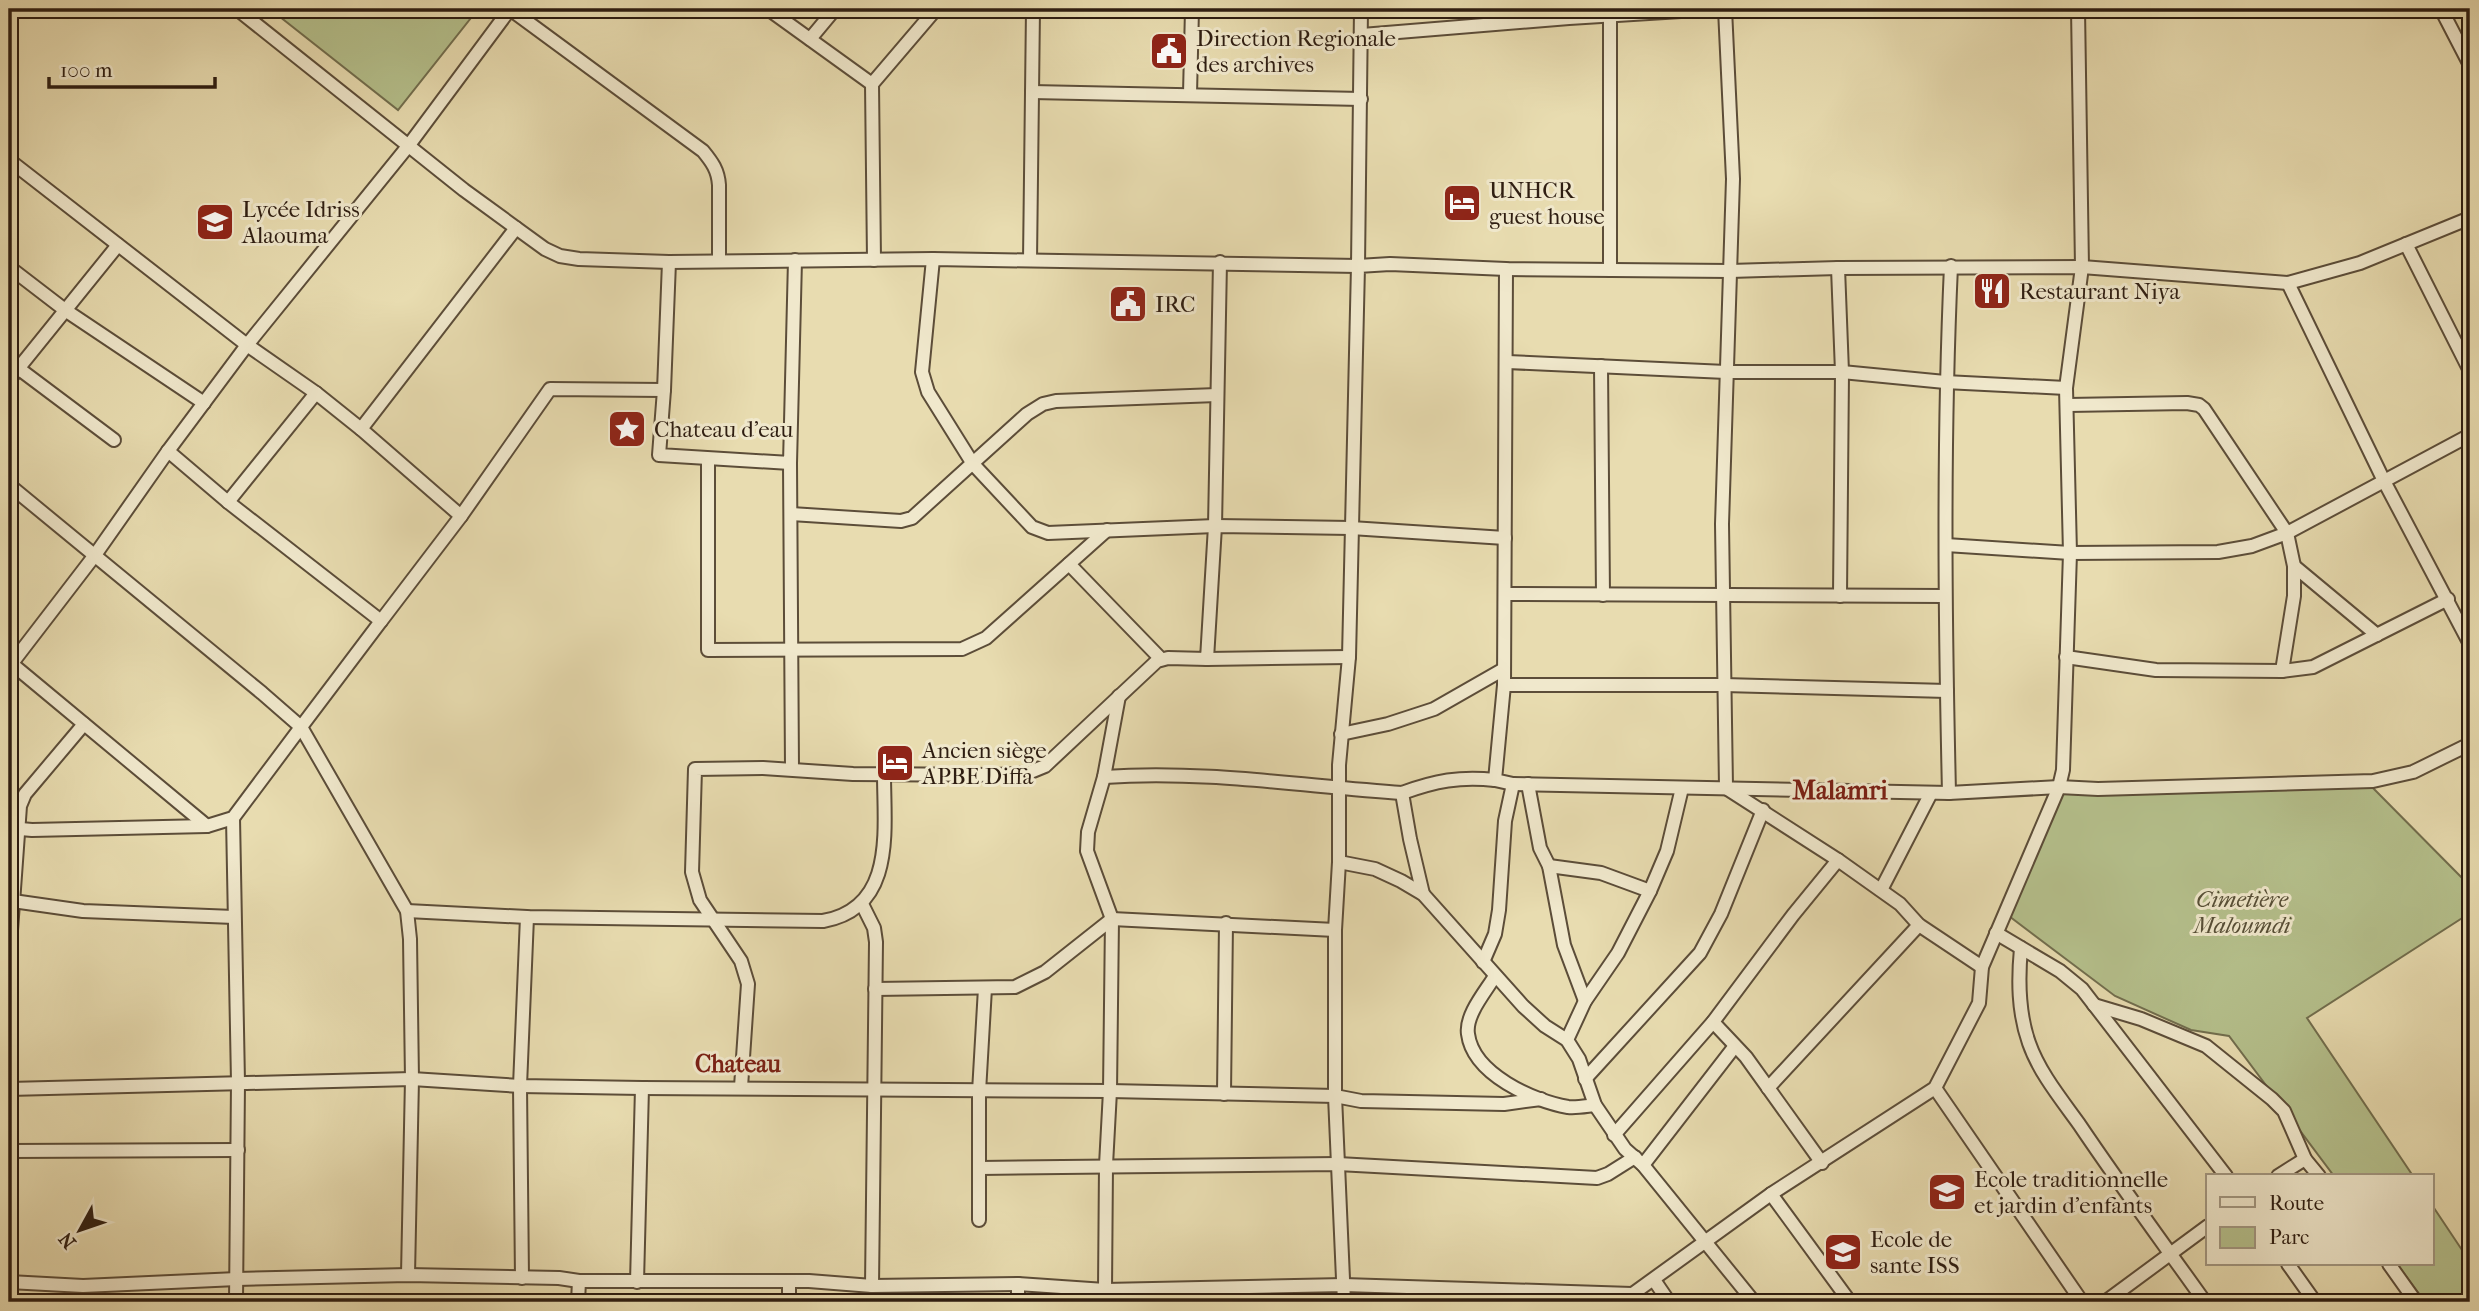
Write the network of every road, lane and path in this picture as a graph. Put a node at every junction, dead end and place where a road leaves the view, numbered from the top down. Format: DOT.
graph roads {
  1 [pos="237,9"];
  2 [pos="510,9"];
  3 [pos="768,9"];
  4 [pos="835,9"];
  5 [pos="936,9"];
  6 [pos="1192,9"];
  7 [pos="1361,9"];
  8 [pos="1713,9"];
  9 [pos="1725,9"];
  10 [pos="2078,9"];
  11 [pos="2441,9"];
  12 [pos="1032,10"];
  13 [pos="1610,15"];
  14 [pos="1362,35"];
  15 [pos="810,39"];
  16 [pos="2470,65"];
  17 [pos="872,84"];
  18 [pos="1032,92"];
  19 [pos="1189,94"];
  20 [pos="1361,99"];
  21 [pos="409,145"];
  22 [pos="9,160"];
  23 [pos="2470,218"];
  24 [pos="516,228"];
  25 [pos="2406,244"];
  26 [pos="118,245"];
  27 [pos="933,259"];
  28 [pos="719,260"];
  29 [pos="795,260"];
  30 [pos="874,260"];
  31 [pos="1030,260"];
  32 [pos="669,262"];
  33 [pos="1220,262"];
  34 [pos="1358,266"];
  35 [pos="1951,266"];
  36 [pos="9,267"];
  37 [pos="2082,267"];
  38 [pos="1838,268"];
  39 [pos="1506,269"];
  40 [pos="1610,270"];
  41 [pos="1730,271"];
  42 [pos="2288,283"];
  43 [pos="65,310"];
  44 [pos="247,345"];
  45 [pos="1507,362"];
  46 [pos="1601,366"];
  47 [pos="18,368"];
  48 [pos="2470,371"];
  49 [pos="1726,372"];
  50 [pos="1842,372"];
  51 [pos="9,380"];
  52 [pos="1945,382"];
  53 [pos="2066,388"];
  54 [pos="664,390"];
  55 [pos="316,393"];
  56 [pos="1217,395"];
  57 [pos="204,403"];
  58 [pos="2068,405"];
  59 [pos="361,429"];
  60 [pos="2470,435"];
  61 [pos="114,440"];
  62 [pos="168,451"];
  63 [pos="708,459"];
  64 [pos="790,463"];
  65 [pos="973,464"];
  66 [pos="2384,481"];
  67 [pos="9,485"];
  68 [pos="228,502"];
  69 [pos="791,514"];
  70 [pos="461,516"];
  71 [pos="1215,526"];
  72 [pos="1351,528"];
  73 [pos="1107,530"];
  74 [pos="2287,533"];
  75 [pos="1505,538"];
  76 [pos="1946,545"];
  77 [pos="2070,553"];
  78 [pos="95,555"];
  79 [pos="1069,564"];
  80 [pos="2294,566"];
  81 [pos="1505,594"];
  82 [pos="1603,595"];
  83 [pos="1840,596"];
  84 [pos="1945,596"];
  85 [pos="1723,597"];
  86 [pos="2448,599"];
  87 [pos="381,621"];
  88 [pos="2377,635"];
  89 [pos="2470,644"];
  90 [pos="792,652"];
  91 [pos="1349,657"];
  92 [pos="2066,657"];
  93 [pos="1161,659"];
  94 [pos="1208,659"];
  95 [pos="10,665"];
  96 [pos="1504,668"];
  97 [pos="2282,671"];
  98 [pos="1504,685"];
  99 [pos="1724,685"];
  100 [pos="1947,691"];
  101 [pos="1119,696"];
  102 [pos="84,724"];
  103 [pos="301,727"];
  104 [pos="1341,734"];
  105 [pos="2470,744"];
  106 [pos="792,769"];
  107 [pos="884,774"];
  108 [pos="1104,777"];
  109 [pos="1495,780"];
  110 [pos="1513,784"];
  111 [pos="1528,784"];
  112 [pos="2059,787"];
  113 [pos="1682,788"];
  114 [pos="1726,788"];
  115 [pos="1339,789"];
  116 [pos="1402,793"];
  117 [pos="1931,793"];
  118 [pos="1949,793"];
  119 [pos="1763,810"];
  120 [pos="233,818"];
  121 [pos="207,827"];
  122 [pos="13,828"];
  123 [pos="1838,860"];
  124 [pos="1339,862"];
  125 [pos="1549,866"];
  126 [pos="1881,890"];
  127 [pos="1650,891"];
  128 [pos="1423,894"];
  129 [pos="13,901"];
  130 [pos="862,904"];
  131 [pos="407,911"];
  132 [pos="234,917"];
  133 [pos="527,917"];
  134 [pos="1112,919"];
  135 [pos="712,920"];
  136 [pos="1226,923"];
  137 [pos="1919,925"];
  138 [pos="1335,930"];
  139 [pos="1996,933"];
  140 [pos="2021,948"];
  141 [pos="9,958"];
  142 [pos="1483,962"];
  143 [pos="1982,967"];
  144 [pos="1495,976"];
  145 [pos="985,988"];
  146 [pos="875,989"];
  147 [pos="1585,1002"];
  148 [pos="2094,1004"];
  149 [pos="1713,1022"];
  150 [pos="1567,1040"];
  151 [pos="1735,1046"];
  152 [pos="412,1079"];
  153 [pos="1585,1079"];
  154 [pos="239,1082"];
  155 [pos="520,1086"];
  156 [pos="741,1087"];
  157 [pos="642,1088"];
  158 [pos="1768,1088"];
  159 [pos="1935,1088"];
  160 [pos="9,1089"];
  161 [pos="873,1090"];
  162 [pos="1110,1091"];
  163 [pos="979,1092"];
  164 [pos="1224,1094"];
  165 [pos="1335,1096"];
  166 [pos="1541,1099"];
  167 [pos="1595,1105"];
  168 [pos="1615,1135"];
  169 [pos="238,1150"];
  170 [pos="9,1151"];
  171 [pos="2305,1159"];
  172 [pos="1639,1161"];
  173 [pos="1822,1163"];
  174 [pos="1338,1164"];
  175 [pos="1105,1166"];
  176 [pos="980,1168"];
  177 [pos="2224,1174"];
  178 [pos="2281,1174"];
  179 [pos="2317,1174"];
  180 [pos="1771,1194"];
  181 [pos="979,1220"];
  182 [pos="2206,1228"];
  183 [pos="1706,1241"];
  184 [pos="2170,1255"];
  185 [pos="2289,1266"];
  186 [pos="2390,1266"];
  187 [pos="408,1275"];
  188 [pos="522,1278"];
  189 [pos="237,1279"];
  190 [pos="1654,1280"];
  191 [pos="579,1281"];
  192 [pos="789,1281"];
  193 [pos="9,1282"];
  194 [pos="637,1282"];
  195 [pos="1018,1284"];
  196 [pos="1344,1285"];
  197 [pos="872,1286"];
  198 [pos="1105,1290"];
  199 [pos="1627,1298"];
  200 [pos="236,1302"];
  201 [pos="578,1302"];
  202 [pos="789,1302"];
  203 [pos="1018,1302"];
  204 [pos="1344,1302"];
  205 [pos="1669,1302"];
  206 [pos="1754,1302"];
  207 [pos="1850,1302"];
  208 [pos="2082,1302"];
  209 [pos="2105,1302"];
  210 [pos="2205,1302"];
  211 [pos="2315,1302"];
  212 [pos="2416,1302"];
  1 -- 21 [label="street"];
  2 -- 21 [label="street"];
  2 -- 28 [label="street"];
  3 -- 15 [label="street"];
  4 -- 15 [label="street"];
  5 -- 17 [label="street"];
  6 -- 19 [label="street"];
  7 -- 14 [label="street"];
  8 -- 13 [label="street"];
  9 -- 41 [label="street"];
  10 -- 37 [label="street"];
  11 -- 16 [label="street"];
  12 -- 18 [label="street"];
  13 -- 14 [label="street"];
  13 -- 40 [label="street"];
  14 -- 20 [label="street"];
  15 -- 17 [label="street"];
  17 -- 30 [label="street"];
  18 -- 19 [label="street"];
  18 -- 31 [label="street"];
  19 -- 20 [label="street"];
  20 -- 34 [label="street"];
  21 -- 24 [label="street"];
  21 -- 44 [label="street"];
  22 -- 26 [label="street"];
  23 -- 25 [label="street"];
  24 -- 32 [label="street"];
  24 -- 59 [label="street"];
  25 -- 42 [label="street"];
  25 -- 48 [label="street"];
  26 -- 43 [label="street"];
  26 -- 44 [label="street"];
  27 -- 30 [label="street"];
  27 -- 31 [label="street"];
  27 -- 65 [label="street"];
  28 -- 29 [label="street"];
  28 -- 32 [label="street"];
  29 -- 30 [label="street"];
  29 -- 64 [label="street"];
  31 -- 33 [label="street"];
  32 -- 54 [label="street"];
  33 -- 34 [label="street"];
  33 -- 56 [label="street"];
  34 -- 39 [label="street"];
  34 -- 72 [label="street"];
  35 -- 37 [label="street"];
  35 -- 38 [label="street"];
  35 -- 52 [label="street"];
  36 -- 43 [label="street"];
  37 -- 42 [label="street"];
  37 -- 53 [label="street"];
  38 -- 41 [label="street"];
  38 -- 50 [label="street"];
  39 -- 40 [label="street"];
  39 -- 45 [label="street"];
  40 -- 41 [label="street"];
  41 -- 49 [label="street"];
  42 -- 66 [label="street"];
  43 -- 47 [label="street"];
  43 -- 57 [label="street"];
  44 -- 55 [label="street"];
  44 -- 57 [label="street"];
  45 -- 46 [label="street"];
  45 -- 75 [label="street"];
  46 -- 49 [label="street"];
  46 -- 82 [label="street"];
  47 -- 51 [label="street"];
  47 -- 61 [label="street"];
  49 -- 50 [label="street"];
  49 -- 85 [label="street"];
  50 -- 52 [label="street"];
  50 -- 83 [label="street"];
  52 -- 53 [label="street"];
  52 -- 76 [label="street"];
  53 -- 58 [label="street"];
  54 -- 63 [label="street"];
  54 -- 70 [label="street"];
  55 -- 59 [label="street"];
  55 -- 68 [label="street"];
  56 -- 65 [label="street"];
  56 -- 71 [label="street"];
  57 -- 62 [label="street"];
  58 -- 74 [label="street"];
  58 -- 77 [label="street"];
  59 -- 70 [label="street"];
  60 -- 66 [label="street"];
  62 -- 68 [label="street"];
  62 -- 78 [label="street"];
  63 -- 64 [label="street"];
  63 -- 90 [label="street"];
  64 -- 69 [label="street"];
  65 -- 69 [label="street"];
  65 -- 73 [label="street"];
  66 -- 74 [label="street"];
  66 -- 86 [label="street"];
  67 -- 78 [label="street"];
  68 -- 87 [label="street"];
  69 -- 90 [label="street"];
  70 -- 87 [label="street"];
  71 -- 72 [label="street"];
  71 -- 73 [label="street"];
  71 -- 94 [label="street"];
  72 -- 75 [label="street"];
  72 -- 91 [label="street"];
  73 -- 79 [label="street"];
  74 -- 77 [label="street"];
  74 -- 80 [label="street"];
  75 -- 81 [label="street"];
  76 -- 77 [label="street"];
  76 -- 84 [label="street"];
  77 -- 92 [label="street"];
  78 -- 95 [label="street"];
  78 -- 103 [label="street"];
  79 -- 90 [label="street"];
  79 -- 93 [label="street"];
  80 -- 88 [label="street"];
  80 -- 97 [label="street"];
  81 -- 82 [label="street"];
  81 -- 96 [label="street"];
  82 -- 85 [label="street"];
  83 -- 84 [label="street"];
  83 -- 85 [label="street"];
  84 -- 100 [label="street"];
  85 -- 99 [label="street"];
  86 -- 88 [label="street"];
  86 -- 89 [label="street"];
  87 -- 103 [label="street"];
  88 -- 97 [label="street"];
  90 -- 106 [label="street"];
  91 -- 94 [label="street"];
  91 -- 104 [label="street"];
  92 -- 97 [label="street"];
  92 -- 112 [label="street"];
  93 -- 94 [label="street"];
  93 -- 101 [label="street"];
  95 -- 102 [label="street"];
  96 -- 98 [label="street"];
  96 -- 104 [label="street"];
  98 -- 99 [label="street"];
  98 -- 109 [label="street"];
  99 -- 100 [label="street"];
  99 -- 114 [label="street"];
  100 -- 118 [label="street"];
  101 -- 107 [label="street"];
  101 -- 108 [label="street"];
  102 -- 121 [label="street"];
  102 -- 122 [label="street"];
  103 -- 120 [label="street"];
  103 -- 131 [label="street"];
  104 -- 115 [label="street"];
  105 -- 112 [label="street"];
  106 -- 107 [label="street"];
  106 -- 135 [label="street"];
  107 -- 130 [label="street"];
  108 -- 115 [label="street"];
  108 -- 134 [label="street"];
  109 -- 110 [label="street"];
  109 -- 116 [label="street"];
  110 -- 111 [label="street"];
  110 -- 142 [label="street"];
  111 -- 113 [label="street"];
  111 -- 125 [label="street"];
  112 -- 118 [label="street"];
  112 -- 139 [label="street"];
  113 -- 114 [label="street"];
  113 -- 127 [label="street"];
  114 -- 117 [label="street"];
  114 -- 119 [label="street"];
  115 -- 116 [label="street"];
  115 -- 124 [label="street"];
  116 -- 128 [label="street"];
  117 -- 118 [label="street"];
  117 -- 126 [label="street"];
  119 -- 123 [label="street"];
  119 -- 153 [label="street"];
  120 -- 121 [label="street"];
  120 -- 132 [label="street"];
  121 -- 122 [label="street"];
  122 -- 129 [label="street"];
  123 -- 126 [label="street"];
  123 -- 149 [label="street"];
  124 -- 128 [label="street"];
  124 -- 138 [label="street"];
  125 -- 127 [label="street"];
  125 -- 147 [label="street"];
  126 -- 137 [label="street"];
  127 -- 147 [label="street"];
  128 -- 142 [label="street"];
  129 -- 132 [label="street"];
  129 -- 141 [label="street"];
  130 -- 135 [label="street"];
  130 -- 146 [label="street"];
  131 -- 133 [label="street"];
  131 -- 152 [label="street"];
  132 -- 154 [label="street"];
  133 -- 135 [label="street"];
  133 -- 155 [label="street"];
  134 -- 136 [label="street"];
  134 -- 145 [label="street"];
  134 -- 162 [label="street"];
  135 -- 156 [label="street"];
  136 -- 138 [label="street"];
  136 -- 164 [label="street"];
  137 -- 143 [label="street"];
  137 -- 158 [label="street"];
  138 -- 165 [label="street"];
  139 -- 140 [label="street"];
  139 -- 143 [label="street"];
  140 -- 148 [label="street"];
  140 -- 184 [label="street"];
  142 -- 144 [label="street"];
  143 -- 159 [label="street"];
  144 -- 150 [label="street"];
  144 -- 166 [label="street"];
  145 -- 146 [label="street"];
  145 -- 163 [label="street"];
  146 -- 161 [label="street"];
  147 -- 150 [label="street"];
  148 -- 171 [label="street"];
  148 -- 177 [label="street"];
  149 -- 151 [label="street"];
  149 -- 168 [label="street"];
  150 -- 153 [label="street"];
  151 -- 158 [label="street"];
  151 -- 172 [label="street"];
  152 -- 154 [label="street"];
  152 -- 155 [label="street"];
  152 -- 187 [label="street"];
  153 -- 167 [label="street"];
  154 -- 160 [label="street"];
  154 -- 169 [label="street"];
  155 -- 157 [label="street"];
  155 -- 188 [label="street"];
  156 -- 157 [label="street"];
  156 -- 161 [label="street"];
  157 -- 194 [label="street"];
  158 -- 173 [label="street"];
  159 -- 173 [label="street"];
  159 -- 208 [label="street"];
  161 -- 163 [label="street"];
  161 -- 197 [label="street"];
  162 -- 163 [label="street"];
  162 -- 164 [label="street"];
  162 -- 175 [label="street"];
  163 -- 176 [label="street"];
  164 -- 165 [label="street"];
  165 -- 166 [label="street"];
  165 -- 174 [label="street"];
  166 -- 167 [label="street"];
  167 -- 168 [label="street"];
  168 -- 172 [label="street"];
  169 -- 170 [label="street"];
  169 -- 189 [label="street"];
  171 -- 178 [label="street"];
  171 -- 179 [label="street"];
  172 -- 174 [label="street"];
  172 -- 183 [label="street"];
  173 -- 180 [label="street"];
  174 -- 175 [label="street"];
  174 -- 196 [label="street"];
  175 -- 176 [label="street"];
  175 -- 198 [label="street"];
  176 -- 181 [label="street"];
  180 -- 183 [label="street"];
  180 -- 207 [label="street"];
  182 -- 184 [label="street"];
  183 -- 190 [label="street"];
  183 -- 206 [label="street"];
  184 -- 209 [label="street"];
  184 -- 210 [label="street"];
  185 -- 211 [label="street"];
  186 -- 212 [label="street"];
  187 -- 188 [label="street"];
  187 -- 189 [label="street"];
  188 -- 191 [label="street"];
  189 -- 193 [label="street"];
  189 -- 200 [label="street"];
  190 -- 199 [label="street"];
  190 -- 205 [label="street"];
  191 -- 194 [label="street"];
  191 -- 201 [label="street"];
  192 -- 194 [label="street"];
  192 -- 197 [label="street"];
  192 -- 202 [label="street"];
  195 -- 197 [label="street"];
  195 -- 198 [label="street"];
  195 -- 203 [label="street"];
  196 -- 198 [label="street"];
  196 -- 199 [label="street"];
  196 -- 204 [label="street"];
}
